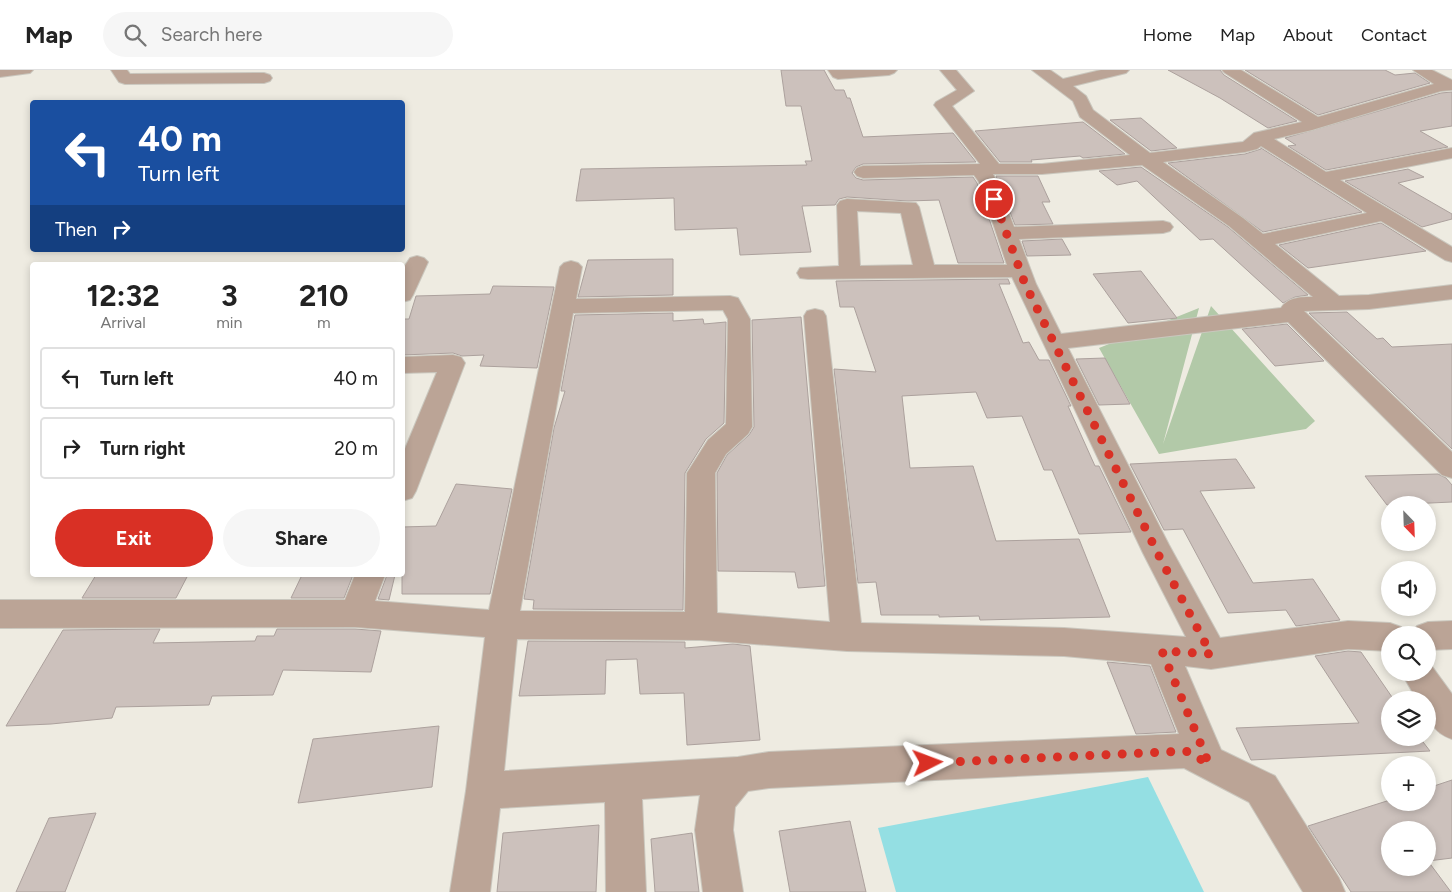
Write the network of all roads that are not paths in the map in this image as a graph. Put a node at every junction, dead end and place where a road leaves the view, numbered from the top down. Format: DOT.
graph roads {
  1 [pos="25,70"];
  2 [pos="119,70"];
  3 [pos="836,70"];
  4 [pos="889,70"];
  5 [pos="948,70"];
  6 [pos="1040,70"];
  7 [pos="1121,70"];
  8 [pos="1230,70"];
  9 [pos="1421,70"];
  10 [pos="0,72"];
  11 [pos="264,78"];
  12 [pos="1060,84"];
  13 [pos="1451,85"];
  14 [pos="1316,123"];
  15 [pos="1260,137"];
  16 [pos="1452,152"];
  17 [pos="1428,156"];
  18 [pos="1146,159"];
  19 [pos="987,168"];
  20 [pos="863,172"];
  21 [pos="1452,173"];
  22 [pos="1323,178"];
  23 [pos="1384,215"];
  24 [pos="1163,227"];
  25 [pos="1006,233"];
  26 [pos="1259,241"];
  27 [pos="1452,256"];
  28 [pos="417,262"];
  29 [pos="571,267"];
  30 [pos="1019,271"];
  31 [pos="850,272"];
  32 [pos="808,273"];
  33 [pos="925,273"];
  34 [pos="405,288"];
  35 [pos="1452,292"];
  36 [pos="1333,302"];
  37 [pos="563,306"];
  38 [pos="1293,314"];
  39 [pos="815,316"];
  40 [pos="1055,342"];
  41 [pos="405,365"];
  42 [pos="1452,468"];
  43 [pos="405,483"];
  44 [pos="369,577"];
  45 [pos="355,613"];
  46 [pos="0,614"];
  47 [pos="502,625"];
  48 [pos="701,626"];
  49 [pos="1452,635"];
  50 [pos="1436,636"];
  51 [pos="847,637"];
  52 [pos="1381,637"];
  53 [pos="1162,651"];
  54 [pos="1211,654"];
  55 [pos="1422,681"];
  56 [pos="1452,723"];
  57 [pos="1209,764"];
  58 [pos="738,775"];
  59 [pos="622,782"];
  60 [pos="484,791"];
  61 [pos="470,892"];
  62 [pos="626,892"];
  63 [pos="722,892"];
  64 [pos="1325,892"];
  1 -- 10 [label="street"];
  2 -- 11 [label="street"];
  3 -- 4 [label="street"];
  5 -- 19 [label="street"];
  6 -- 12 [label="street"];
  7 -- 12 [label="street"];
  8 -- 14 [label="street"];
  9 -- 13 [label="street"];
  12 -- 18 [label="street"];
  13 -- 14 [label="street"];
  14 -- 15 [label="street"];
  15 -- 18 [label="street"];
  15 -- 22 [label="street"];
  16 -- 17 [label="street"];
  17 -- 21 [label="street"];
  17 -- 22 [label="street"];
  18 -- 19 [label="street"];
  18 -- 26 [label="street"];
  19 -- 20 [label="street"];
  19 -- 25 [label="street"];
  22 -- 23 [label="street"];
  23 -- 26 [label="street"];
  23 -- 27 [label="street"];
  24 -- 25 [label="street"];
  25 -- 30 [label="street"];
  26 -- 36 [label="street"];
  28 -- 34 [label="street"];
  29 -- 37 [label="street"];
  30 -- 33 [label="street"];
  30 -- 40 [label="street"];
  31 -- 32 [label="street"];
  31 -- 33 [label="street"];
  31 -- 33 [label="street"];
  35 -- 36 [label="street"];
  36 -- 38 [label="street"];
  37 -- 47 [label="street"];
  37 -- 48 [label="street"];
  38 -- 40 [label="street"];
  38 -- 42 [label="street"];
  39 -- 51 [label="street"];
  40 -- 54 [label="street"];
  41 -- 43 [label="street"];
  44 -- 45 [label="street"];
  45 -- 46 [label="street"];
  45 -- 47 [label="street"];
  47 -- 48 [label="street"];
  47 -- 60 [label="street"];
  48 -- 51 [label="street"];
  49 -- 50 [label="street"];
  51 -- 53 [label="street"];
  52 -- 54 [label="street"];
  53 -- 54 [label="street"];
  53 -- 57 [label="street"];
  55 -- 56 [label="street"];
  57 -- 58 [label="street"];
  57 -- 64 [label="street"];
  58 -- 59 [label="street"];
  58 -- 63 [label="street"];
  59 -- 60 [label="street"];
  59 -- 62 [label="street"];
  60 -- 61 [label="street"];
}
